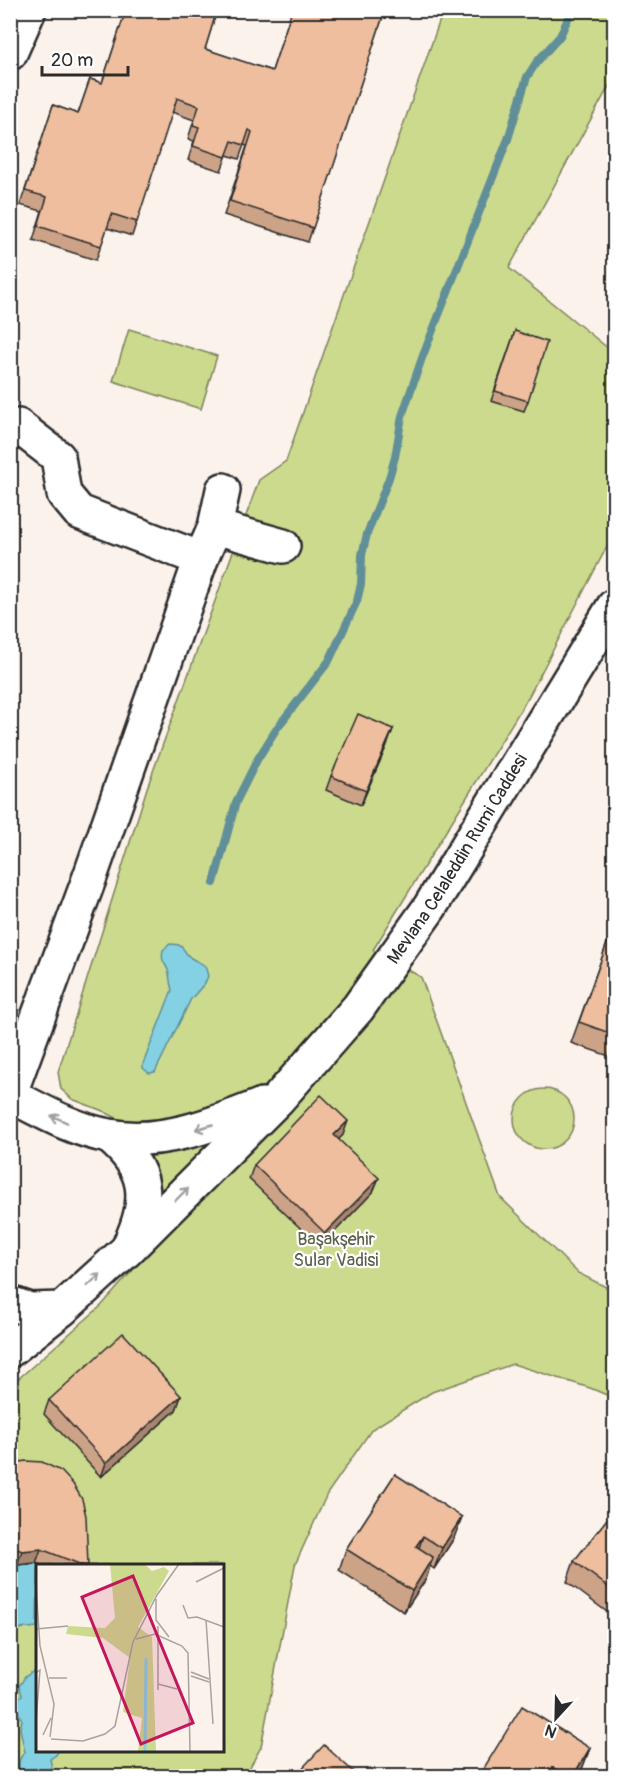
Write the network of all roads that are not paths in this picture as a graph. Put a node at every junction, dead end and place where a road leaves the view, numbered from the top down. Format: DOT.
graph roads {
  1 [pos="29,10"];
  2 [pos="10,54"];
  3 [pos="18,426"];
  4 [pos="223,490"];
  5 [pos="215,527"];
  6 [pos="283,546"];
  7 [pos="201,559"];
  8 [pos="615,606"];
  9 [pos="10,1094"];
  10 [pos="278,1099"];
  11 [pos="110,1137"];
  12 [pos="126,1251"];
  13 [pos="10,1303"];
  14 [pos="62,1308"];
  15 [pos="10,1350"];
  1 -- 2 [label="street"];
  3 -- 7 [label="street"];
  4 -- 5 [label="street"];
  5 -- 6 [label="street"];
  5 -- 7 [label="street"];
  7 -- 9 [label="street"];
  8 -- 10 [label="street, Mevlana Celaleddin Rumi Caddesi"];
  11 -- 9 [label="street, one-way"];
  10 -- 11 [label="street, one-way"];
  12 -- 10 [label="street, Mevlana Celaleddin Rumi Caddesi, one-way"];
  11 -- 12 [label="street"];
  14 -- 12 [label="street, Mevlana Celaleddin Rumi Caddesi, one-way"];
  13 -- 14 [label="street"];
  14 -- 15 [label="street, Mevlana Celaleddin Rumi Caddesi"];
}
